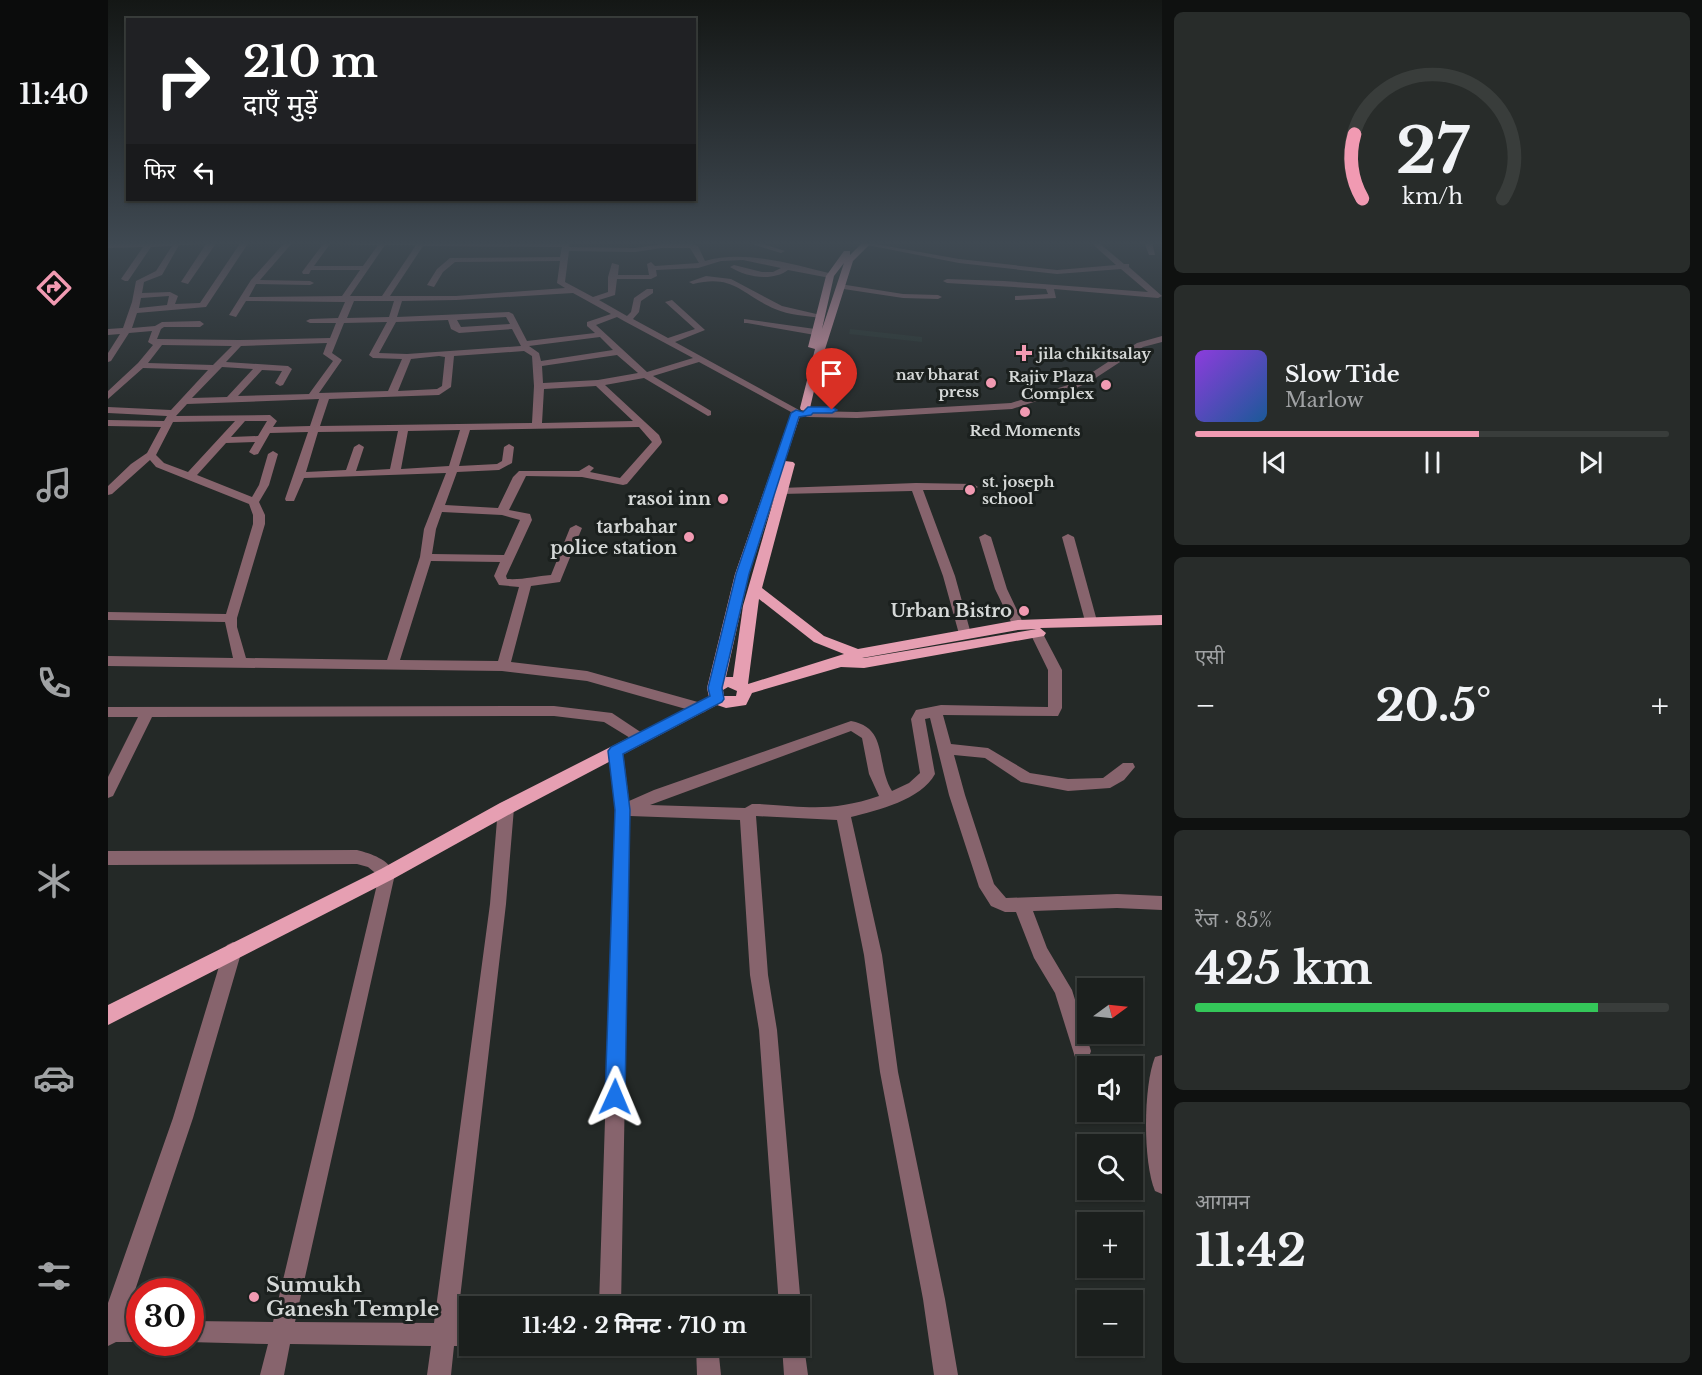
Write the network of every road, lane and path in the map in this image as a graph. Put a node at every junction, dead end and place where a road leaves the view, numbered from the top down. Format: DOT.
graph roads {
  1 [pos="136,306"];
  2 [pos="198,306"];
  3 [pos="239,306"];
  4 [pos="345,306"];
  5 [pos="396,306"];
  6 [pos="604,306"];
  7 [pos="637,306"];
  8 [pos="674,306"];
  9 [pos="777,306"];
  10 [pos="823,306"];
  11 [pos="834,306"];
  12 [pos="170,307"];
  13 [pos="135,311"];
  14 [pos="233,315"];
  15 [pos="622,316"];
  16 [pos="821,316"];
  17 [pos="310,321"];
  18 [pos="341,321"];
  19 [pos="392,321"];
  20 [pos="747,321"];
  21 [pos="200,324"];
  22 [pos="157,328"];
  23 [pos="127,330"];
  24 [pos="108,332"];
  25 [pos="815,332"];
  26 [pos="1162,333"];
  27 [pos="599,335"];
  28 [pos="1162,339"];
  29 [pos="333,340"];
  30 [pos="668,341"];
  31 [pos="240,343"];
  32 [pos="158,344"];
  33 [pos="525,346"];
  34 [pos="113,349"];
  35 [pos="617,352"];
  36 [pos="447,354"];
  37 [pos="407,357"];
  38 [pos="108,359"];
  39 [pos="700,359"];
  40 [pos="538,364"];
  41 [pos="141,365"];
  42 [pos="219,366"];
  43 [pos="260,367"];
  44 [pos="645,375"];
  45 [pos="280,383"];
  46 [pos="598,383"];
  47 [pos="538,386"];
  48 [pos="392,393"];
  49 [pos="325,395"];
  50 [pos="108,396"];
  51 [pos="312,396"];
  52 [pos="185,401"];
  53 [pos="228,401"];
  54 [pos="108,410"];
  55 [pos="801,411"];
  56 [pos="708,413"];
  57 [pos="243,418"];
  58 [pos="170,419"];
  59 [pos="108,423"];
  60 [pos="537,424"];
  61 [pos="639,424"];
  62 [pos="466,427"];
  63 [pos="404,428"];
  64 [pos="315,430"];
  65 [pos="264,435"];
  66 [pos="224,440"];
  67 [pos="359,447"];
  68 [pos="509,447"];
  69 [pos="254,452"];
  70 [pos="151,454"];
  71 [pos="273,454"];
  72 [pos="452,470"];
  73 [pos="395,472"];
  74 [pos="351,473"];
  75 [pos="300,475"];
  76 [pos="190,476"];
  77 [pos="916,486"];
  78 [pos="973,488"];
  79 [pos="781,491"];
  80 [pos="108,492"];
  81 [pos="290,499"];
  82 [pos="254,502"];
  83 [pos="437,508"];
  84 [pos="502,512"];
  85 [pos="576,528"];
  86 [pos="985,537"];
  87 [pos="1068,537"];
  88 [pos="426,557"];
  89 [pos="507,559"];
  90 [pos="524,584"];
  91 [pos="755,589"];
  92 [pos="108,616"];
  93 [pos="231,618"];
  94 [pos="1162,620"];
  95 [pos="1091,621"];
  96 [pos="1018,625"];
  97 [pos="1162,631"];
  98 [pos="1036,633"];
  99 [pos="965,634"];
  100 [pos="857,654"];
  101 [pos="108,660"];
  102 [pos="240,661"];
  103 [pos="393,663"];
  104 [pos="838,663"];
  105 [pos="502,666"];
  106 [pos="742,687"];
  107 [pos="717,692"];
  108 [pos="700,708"];
  109 [pos="108,712"];
  110 [pos="147,712"];
  111 [pos="936,712"];
  112 [pos="640,739"];
  113 [pos="945,749"];
  114 [pos="616,751"];
  115 [pos="1128,767"];
  116 [pos="108,792"];
  117 [pos="888,797"];
  118 [pos="506,808"];
  119 [pos="623,810"];
  120 [pos="843,813"];
  121 [pos="748,814"];
  122 [pos="108,858"];
  123 [pos="387,874"];
  124 [pos="1162,903"];
  125 [pos="1022,905"];
  126 [pos="233,950"];
  127 [pos="108,1015"];
  128 [pos="1082,1051"];
  129 [pos="1162,1064"];
  130 [pos="1162,1184"];
  131 [pos="610,1296"];
  132 [pos="789,1296"];
  133 [pos="126,1331"];
  134 [pos="108,1332"];
  135 [pos="204,1332"];
  136 [pos="281,1334"];
  137 [pos="444,1335"];
  138 [pos="459,1335"];
  139 [pos="708,1356"];
  140 [pos="794,1356"];
  141 [pos="272,1375"];
  142 [pos="439,1375"];
  143 [pos="709,1375"];
  144 [pos="796,1375"];
  145 [pos="946,1375"];
  1 -- 13 [label="street"];
  2 -- 12 [label="street"];
  3 -- 14 [label="street"];
  4 -- 18 [label="street"];
  5 -- 19 [label="street"];
  6 -- 15 [label="street"];
  7 -- 15 [label="street"];
  8 -- 30 [label="street"];
  9 -- 16 [label="street"];
  10 -- 16 [label="main road"];
  11 -- 55 [label="main road"];
  12 -- 13 [label="street"];
  13 -- 23 [label="street"];
  15 -- 27 [label="street"];
  15 -- 30 [label="street"];
  16 -- 25 [label="main road"];
  17 -- 18 [label="street"];
  18 -- 19 [label="street"];
  18 -- 29 [label="street"];
  19 -- 33 [label="street"];
  19 -- 37 [label="street"];
  20 -- 25 [label="street"];
  21 -- 22 [label="street"];
  22 -- 23 [label="street"];
  22 -- 32 [label="street"];
  23 -- 24 [label="street"];
  23 -- 34 [label="street"];
  25 -- 55 [label="main road"];
  26 -- 55 [label="street"];
  27 -- 33 [label="street"];
  27 -- 35 [label="street"];
  28 -- 55 [label="street"];
  29 -- 31 [label="street"];
  29 -- 51 [label="street"];
  30 -- 39 [label="street"];
  31 -- 32 [label="street"];
  31 -- 42 [label="street"];
  32 -- 41 [label="street"];
  33 -- 36 [label="street"];
  33 -- 40 [label="street"];
  34 -- 38 [label="street"];
  35 -- 40 [label="street"];
  35 -- 44 [label="street"];
  36 -- 37 [label="street"];
  36 -- 48 [label="street"];
  37 -- 48 [label="street"];
  39 -- 44 [label="street"];
  39 -- 55 [label="street"];
  40 -- 47 [label="street"];
  41 -- 42 [label="street"];
  41 -- 50 [label="street"];
  42 -- 43 [label="street"];
  42 -- 52 [label="street"];
  43 -- 45 [label="street"];
  43 -- 53 [label="street"];
  44 -- 46 [label="street"];
  44 -- 56 [label="street"];
  46 -- 47 [label="street"];
  46 -- 61 [label="street"];
  47 -- 60 [label="street"];
  48 -- 49 [label="street"];
  49 -- 51 [label="street"];
  49 -- 64 [label="street"];
  51 -- 53 [label="street"];
  52 -- 53 [label="street"];
  52 -- 58 [label="street"];
  54 -- 58 [label="street"];
  55 -- 79 [label="main road"];
  55 -- 107 [label="main road"];
  57 -- 58 [label="street"];
  57 -- 65 [label="street"];
  57 -- 66 [label="street"];
  58 -- 59 [label="street"];
  58 -- 70 [label="street"];
  60 -- 61 [label="street"];
  60 -- 62 [label="street"];
  61 -- 84 [label="street"];
  62 -- 63 [label="street"];
  62 -- 72 [label="street"];
  63 -- 64 [label="street"];
  63 -- 73 [label="street"];
  64 -- 65 [label="street"];
  64 -- 75 [label="street"];
  65 -- 66 [label="street"];
  65 -- 69 [label="street"];
  66 -- 76 [label="street"];
  67 -- 74 [label="street"];
  68 -- 72 [label="street"];
  70 -- 76 [label="street"];
  70 -- 80 [label="street"];
  71 -- 82 [label="street"];
  72 -- 73 [label="street"];
  72 -- 83 [label="street"];
  73 -- 74 [label="street"];
  74 -- 75 [label="street"];
  75 -- 81 [label="street"];
  76 -- 82 [label="street"];
  77 -- 78 [label="street"];
  77 -- 79 [label="street"];
  77 -- 99 [label="street"];
  79 -- 91 [label="main road"];
  82 -- 93 [label="street"];
  83 -- 84 [label="street"];
  83 -- 88 [label="street"];
  84 -- 89 [label="street"];
  85 -- 90 [label="street"];
  86 -- 96 [label="street"];
  87 -- 95 [label="street"];
  88 -- 89 [label="street"];
  88 -- 103 [label="street"];
  89 -- 90 [label="street"];
  90 -- 105 [label="street"];
  91 -- 100 [label="main road"];
  91 -- 106 [label="main road"];
  92 -- 93 [label="street"];
  93 -- 102 [label="street"];
  94 -- 95 [label="main road"];
  95 -- 96 [label="main road"];
  96 -- 99 [label="main road"];
  97 -- 98 [label="main road"];
  98 -- 104 [label="main road"];
  98 -- 111 [label="street"];
  99 -- 100 [label="main road"];
  100 -- 104 [label="main road"];
  101 -- 102 [label="street"];
  102 -- 103 [label="street"];
  103 -- 105 [label="street"];
  104 -- 106 [label="main road"];
  105 -- 108 [label="street"];
  106 -- 107 [label="main road"];
  107 -- 108 [label="main road"];
  108 -- 112 [label="main road"];
  109 -- 110 [label="street"];
  110 -- 112 [label="street"];
  110 -- 116 [label="street"];
  111 -- 113 [label="street"];
  111 -- 117 [label="street"];
  112 -- 114 [label="main road"];
  113 -- 115 [label="street"];
  113 -- 125 [label="street"];
  114 -- 118 [label="main road"];
  114 -- 119 [label="street"];
  117 -- 119 [label="street"];
  117 -- 120 [label="street"];
  118 -- 123 [label="main road"];
  118 -- 137 [label="street"];
  119 -- 121 [label="street"];
  119 -- 131 [label="street"];
  120 -- 121 [label="street"];
  120 -- 145 [label="street"];
  121 -- 132 [label="street"];
  122 -- 123 [label="street"];
  123 -- 126 [label="main road"];
  123 -- 136 [label="street"];
  124 -- 125 [label="street"];
  125 -- 128 [label="street"];
  126 -- 127 [label="main road"];
  126 -- 134 [label="street"];
  129 -- 130 [label="street"];
  133 -- 134 [label="street"];
  135 -- 136 [label="street"];
  136 -- 137 [label="street"];
  136 -- 141 [label="street"];
  137 -- 138 [label="street"];
  137 -- 142 [label="street"];
  139 -- 143 [label="street"];
  140 -- 144 [label="street"];
}
